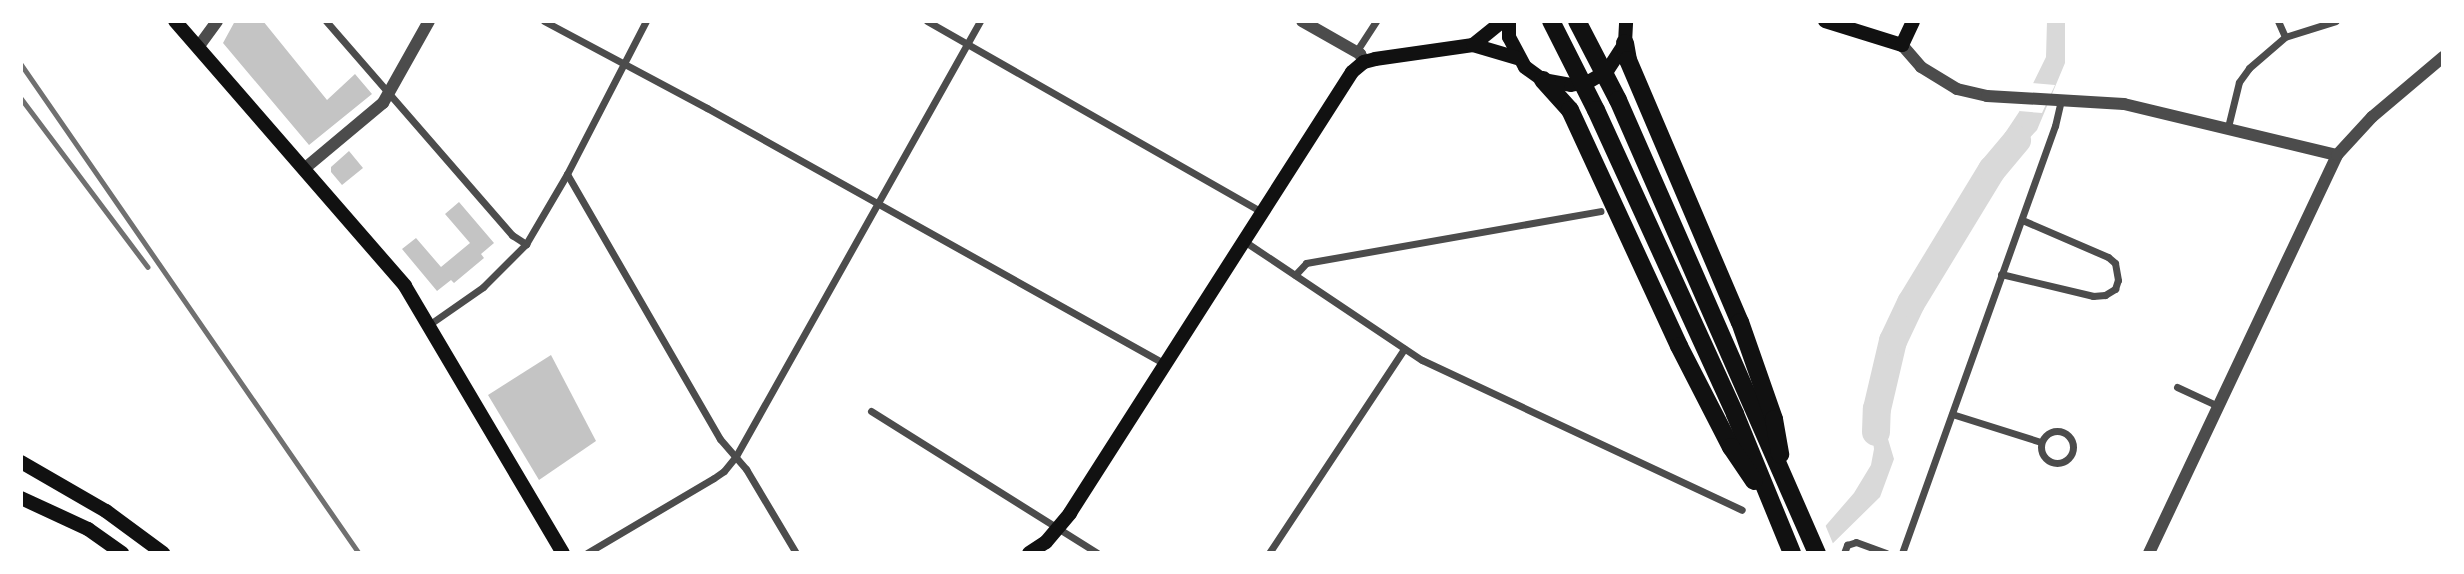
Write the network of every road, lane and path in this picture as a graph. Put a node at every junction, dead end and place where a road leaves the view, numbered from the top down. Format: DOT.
graph roads {
  1 [pos="175,21"];
  2 [pos="217,21"];
  3 [pos="327,21"];
  4 [pos="429,21"];
  5 [pos="544,21"];
  6 [pos="646,21"];
  7 [pos="927,21"];
  8 [pos="980,21"];
  9 [pos="1302,21"];
  10 [pos="1376,21"];
  11 [pos="1503,21"];
  12 [pos="1509,21"];
  13 [pos="1551,21"];
  14 [pos="1577,21"];
  15 [pos="1825,21"];
  16 [pos="1913,21"];
  17 [pos="2278,21"];
  18 [pos="2336,21"];
  19 [pos="1628,28"];
  20 [pos="2285,37"];
  21 [pos="968,44"];
  22 [pos="1474,45"];
  23 [pos="1902,45"];
  24 [pos="199,46"];
  25 [pos="1360,57"];
  26 [pos="2443,57"];
  27 [pos="1517,58"];
  28 [pos="624,62"];
  29 [pos="1543,80"];
  30 [pos="390,93"];
  31 [pos="2055,99"];
  32 [pos="2228,127"];
  33 [pos="2337,155"];
  34 [pos="304,169"];
  35 [pos="567,174"];
  36 [pos="877,202"];
  37 [pos="1600,211"];
  38 [pos="1262,212"];
  39 [pos="2022,220"];
  40 [pos="1244,241"];
  41 [pos="526,244"];
  42 [pos="2001,274"];
  43 [pos="1295,275"];
  44 [pos="430,324"];
  45 [pos="1404,349"];
  46 [pos="1164,364"];
  47 [pos="2177,387"];
  48 [pos="2218,406"];
  49 [pos="871,411"];
  50 [pos="1952,414"];
  51 [pos="2041,442"];
  52 [pos="736,456"];
  53 [pos="21,462"];
  54 [pos="1785,484"];
  55 [pos="21,498"];
  56 [pos="1742,510"];
  57 [pos="1773,510"];
  58 [pos="1058,529"];
  59 [pos="122,553"];
  60 [pos="163,553"];
  61 [pos="563,553"];
  62 [pos="587,553"];
  63 [pos="796,553"];
  64 [pos="1029,553"];
  65 [pos="1097,553"];
  66 [pos="1269,553"];
  67 [pos="1792,553"];
  68 [pos="1817,553"];
  69 [pos="1844,553"];
  70 [pos="1886,553"];
  71 [pos="1902,553"];
  72 [pos="2149,553"];
  1 -- 24 [label="main road"];
  2 -- 24 [label="street"];
  3 -- 30 [label="street"];
  4 -- 30 [label="street"];
  5 -- 28 [label="street"];
  6 -- 28 [label="street"];
  7 -- 21 [label="street"];
  8 -- 21 [label="street"];
  9 -- 25 [label="street"];
  10 -- 25 [label="street"];
  11 -- 22 [label="main road"];
  12 -- 27 [label="main road"];
  13 -- 57 [label="highway"];
  14 -- 54 [label="highway"];
  15 -- 23 [label="main road"];
  16 -- 23 [label="main road"];
  17 -- 20 [label="street"];
  18 -- 20 [label="street"];
  19 -- 29 [label="main road"];
  19 -- 54 [label="highway"];
  20 -- 32 [label="street"];
  21 -- 36 [label="street"];
  21 -- 38 [label="street"];
  22 -- 25 [label="main road"];
  22 -- 27 [label="main road"];
  23 -- 31 [label="street"];
  24 -- 34 [label="main road"];
  25 -- 38 [label="main road"];
  26 -- 33 [label="street"];
  27 -- 29 [label="main road"];
  28 -- 35 [label="street"];
  28 -- 36 [label="street"];
  29 -- 57 [label="highway"];
  30 -- 34 [label="street"];
  30 -- 41 [label="street"];
  31 -- 32 [label="street"];
  31 -- 39 [label="street"];
  32 -- 33 [label="street"];
  33 -- 48 [label="street"];
  34 -- 44 [label="main road"];
  35 -- 41 [label="street"];
  35 -- 52 [label="street"];
  36 -- 46 [label="street"];
  36 -- 52 [label="street"];
  37 -- 43 [label="street"];
  38 -- 40 [label="main road"];
  39 -- 42 [label="street"];
  39 -- 42 [label="street"];
  40 -- 43 [label="street"];
  40 -- 46 [label="main road"];
  41 -- 44 [label="street"];
  42 -- 50 [label="street"];
  43 -- 45 [label="street"];
  44 -- 61 [label="main road"];
  45 -- 56 [label="street"];
  45 -- 66 [label="street"];
  46 -- 58 [label="main road"];
  47 -- 48 [label="street"];
  48 -- 72 [label="street"];
  49 -- 58 [label="street"];
  50 -- 51 [label="street"];
  50 -- 71 [label="street"];
  51 -- 51 [label="street"];
  52 -- 62 [label="street"];
  52 -- 63 [label="street"];
  53 -- 60 [label="main road"];
  54 -- 68 [label="highway"];
  55 -- 59 [label="main road"];
  57 -- 67 [label="highway"];
  58 -- 64 [label="main road"];
  58 -- 65 [label="street"];
  69 -- 70 [label="street"];
}
